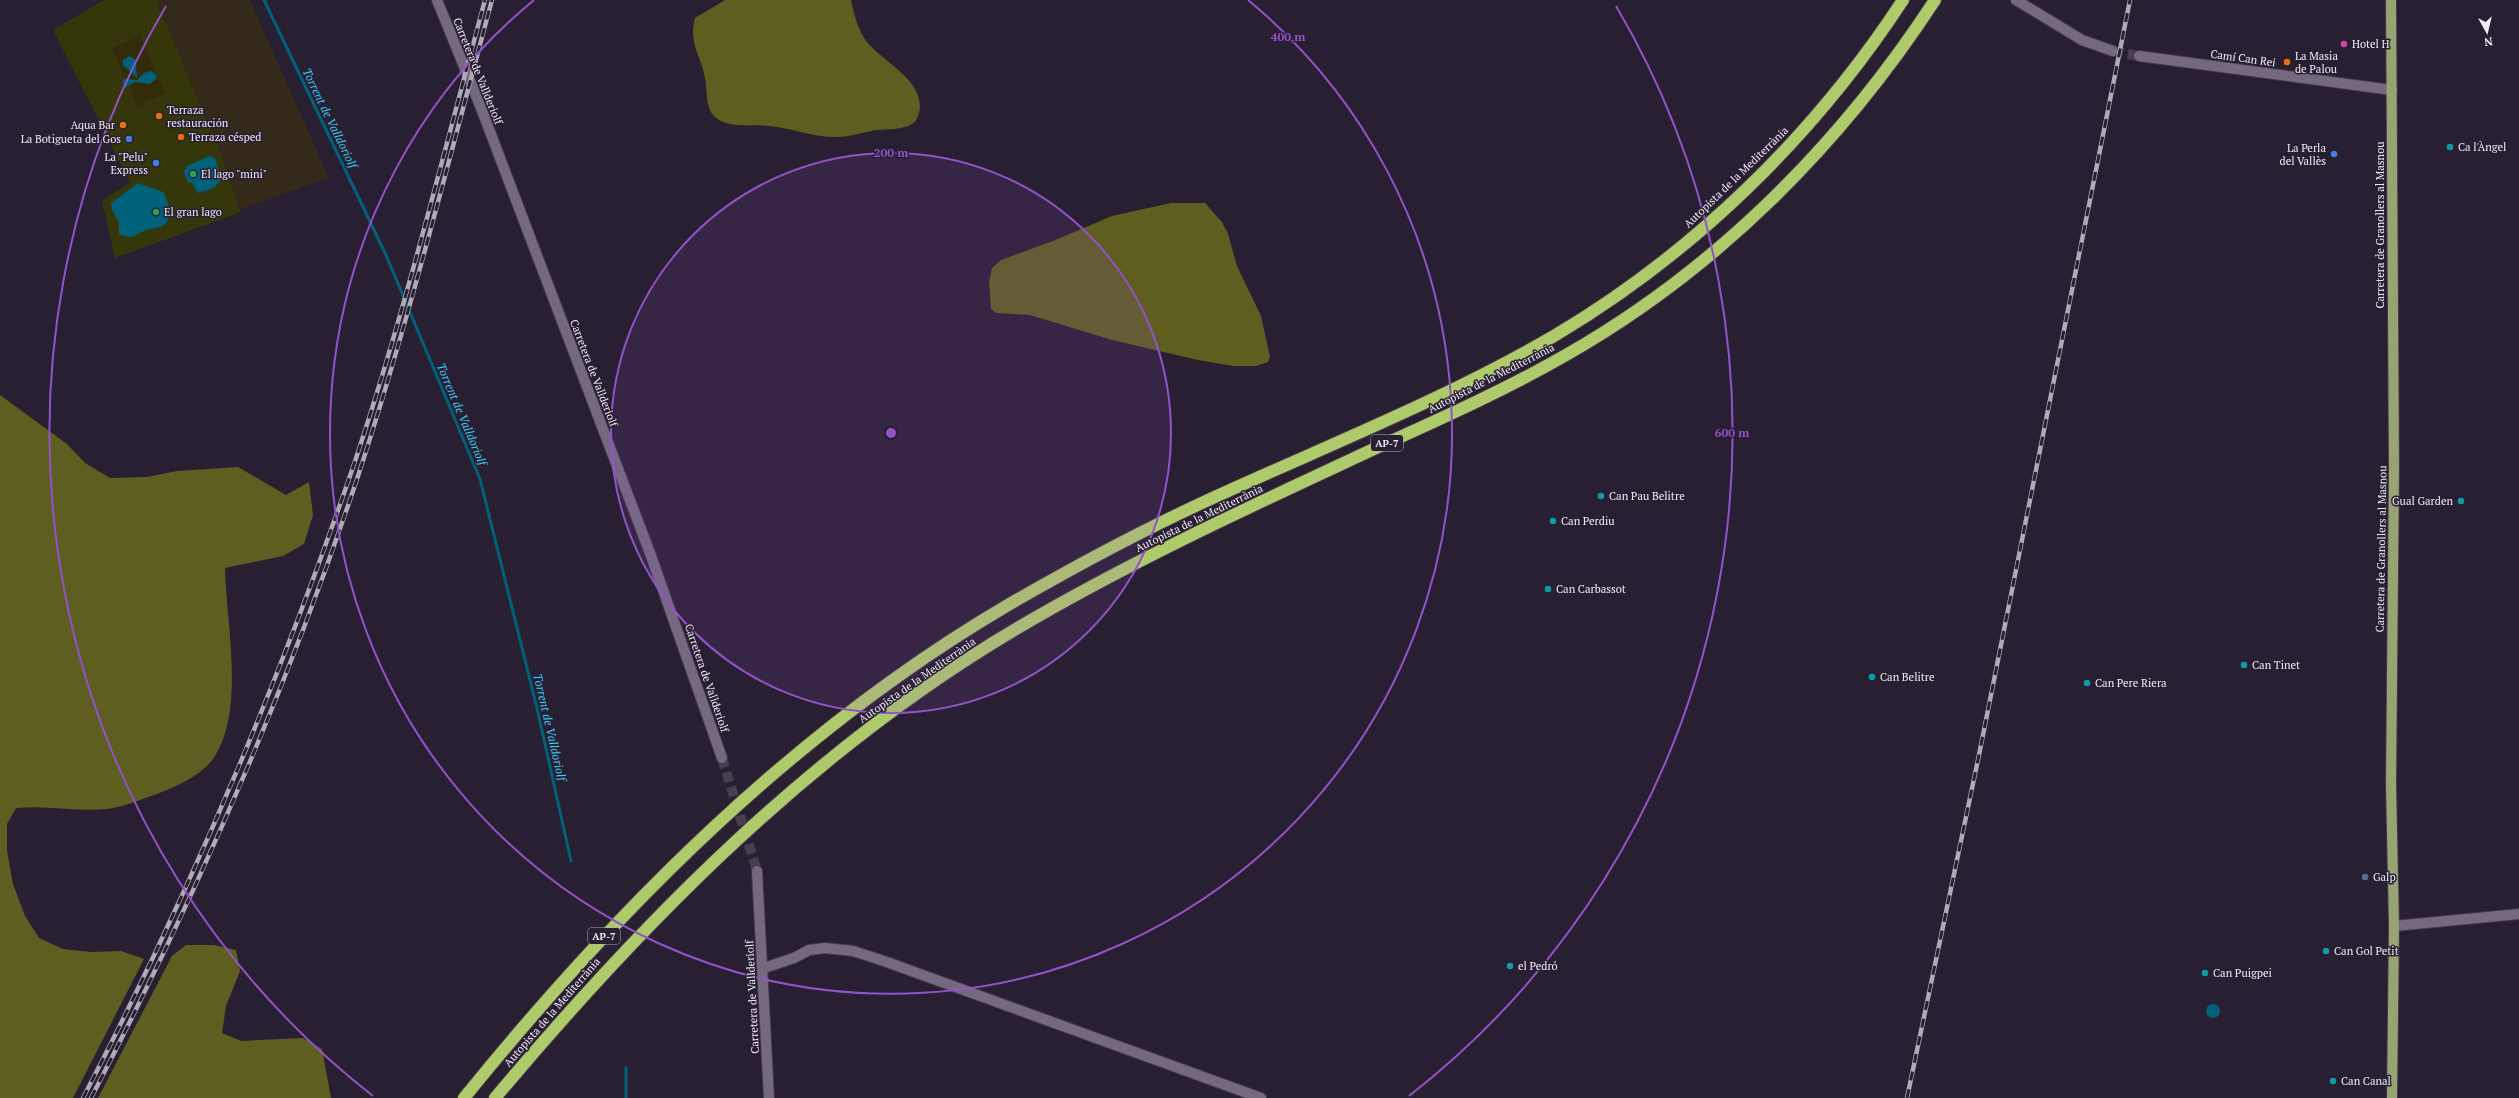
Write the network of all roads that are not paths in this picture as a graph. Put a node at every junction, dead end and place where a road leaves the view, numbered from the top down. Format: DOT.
graph roads {
  1 [pos="437,0"];
  2 [pos="1903,0"];
  3 [pos="1935,0"];
  4 [pos="2016,0"];
  5 [pos="2391,0"];
  6 [pos="2113,51"];
  7 [pos="2139,56"];
  8 [pos="2392,90"];
  9 [pos="722,758"];
  10 [pos="757,871"];
  11 [pos="2519,914"];
  12 [pos="2394,926"];
  13 [pos="764,968"];
  14 [pos="464,1098"];
  15 [pos="495,1098"];
  16 [pos="769,1098"];
  17 [pos="1261,1098"];
  18 [pos="2392,1098"];
  1 -- 9 [label="street, Carretera de Vallderiolf"];
  2 -- 14 [label="highway, Autopista de la Mediterrània / AP-7"];
  3 -- 15 [label="highway, Autopista de la Mediterrània / AP-7"];
  4 -- 6 [label="street"];
  5 -- 8 [label="main road, Carretera de Granollers al Masnou"];
  7 -- 8 [label="street, Camí Can Rei"];
  8 -- 12 [label="main road, Carretera de Granollers al Masnou"];
  10 -- 13 [label="street, Carretera de Vallderiolf"];
  11 -- 12 [label="street"];
  12 -- 18 [label="main road, Carretera de Granollers al Masnou"];
  13 -- 16 [label="street, Carretera de Vallderiolf"];
  13 -- 17 [label="street"];
}
